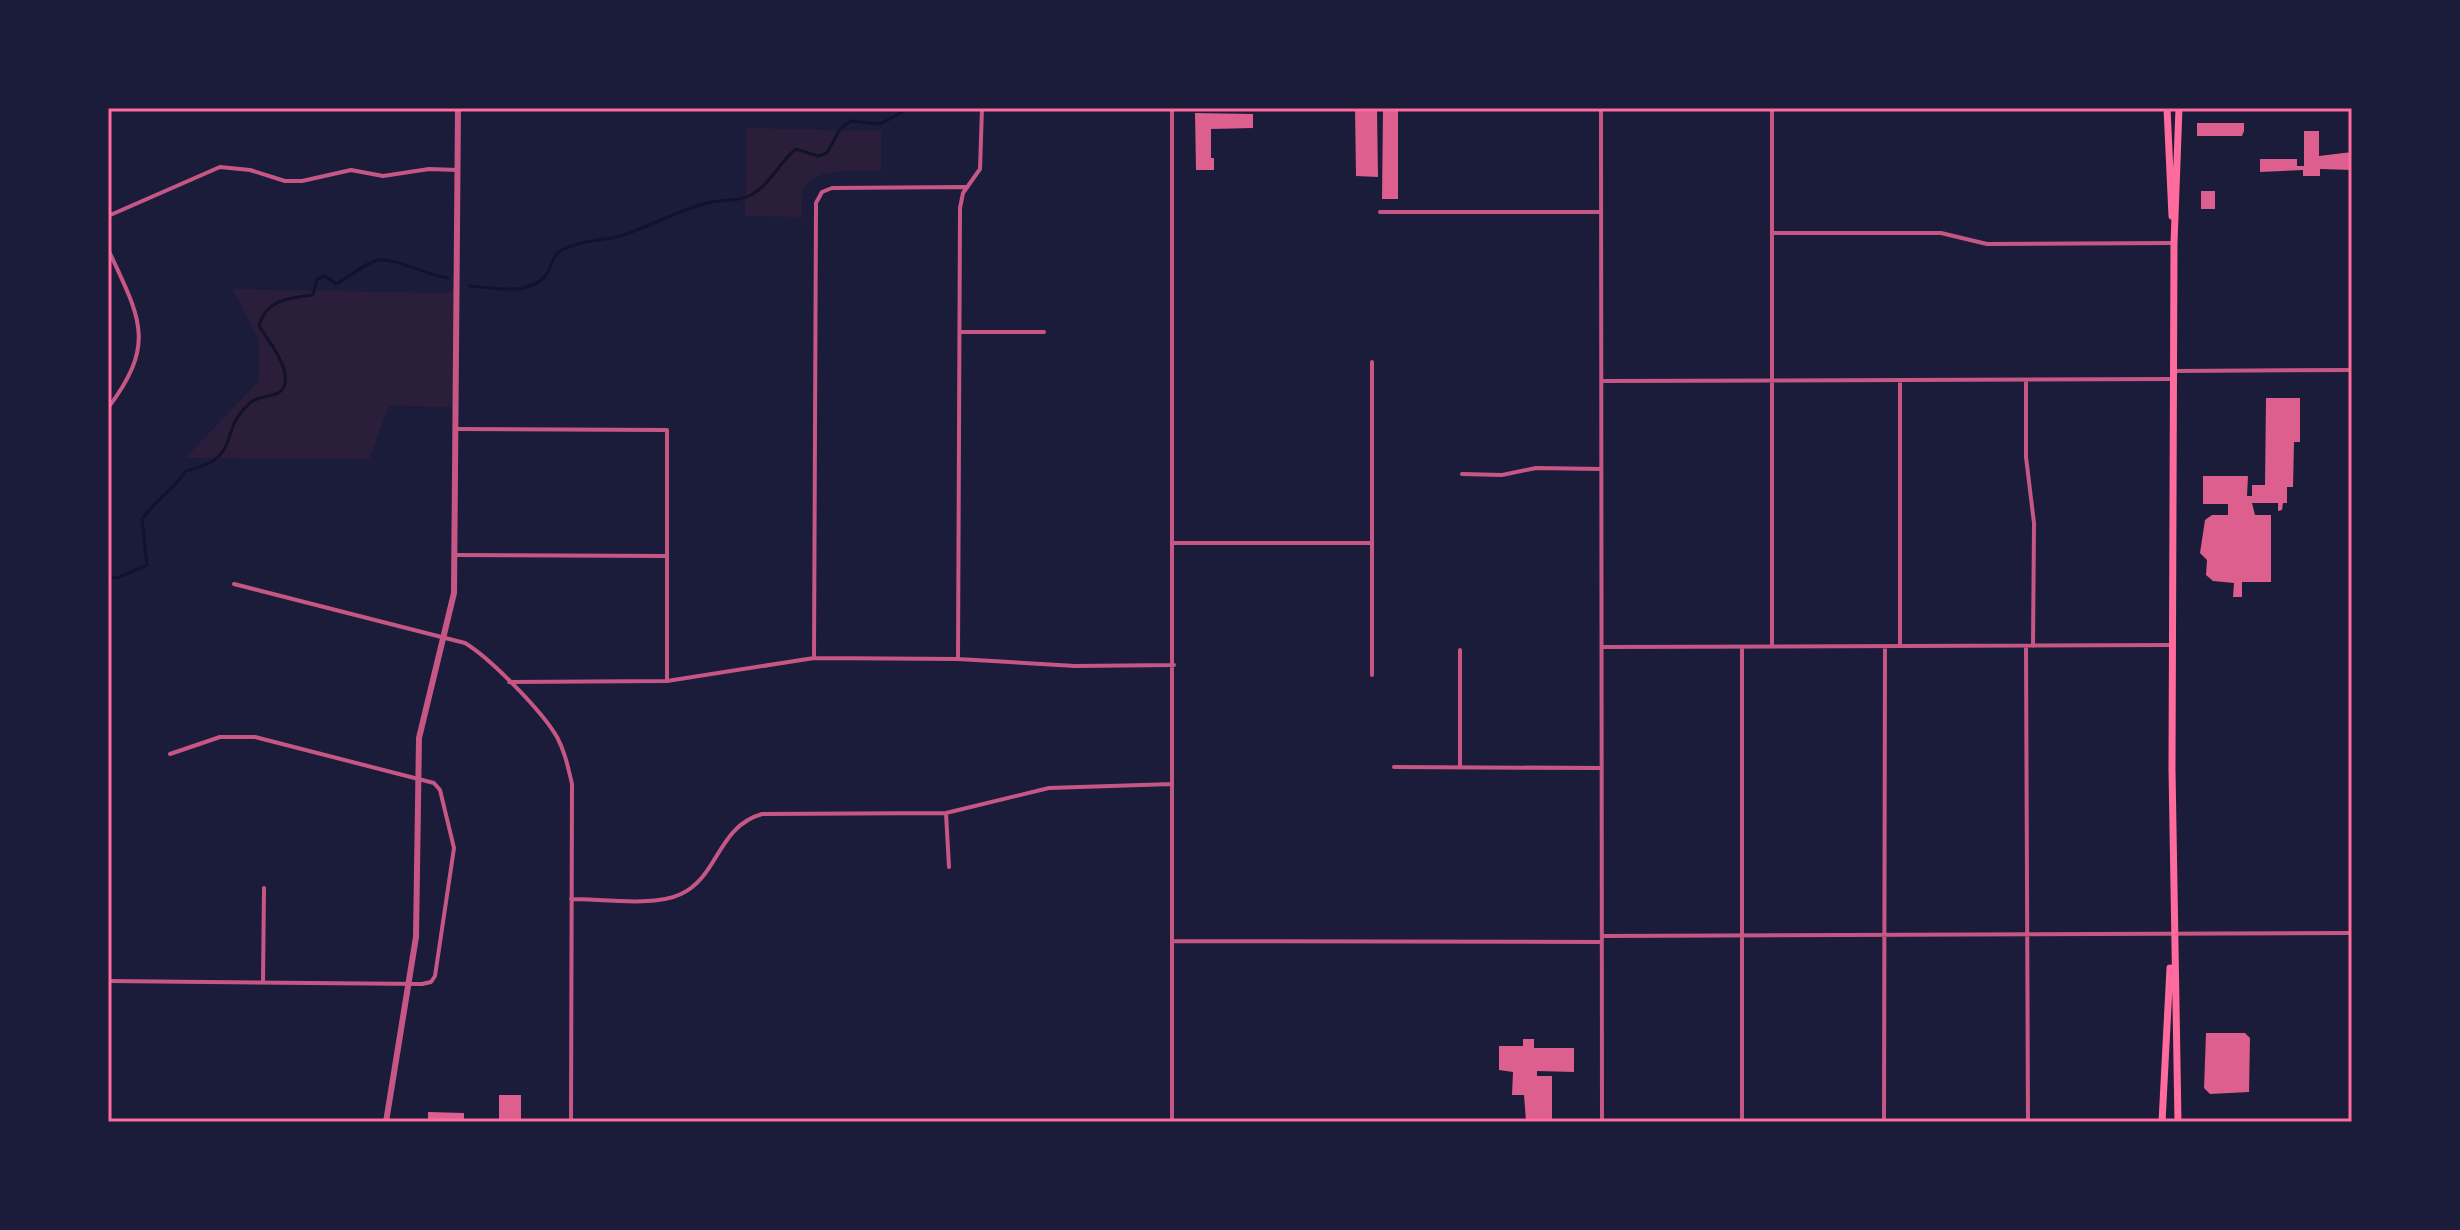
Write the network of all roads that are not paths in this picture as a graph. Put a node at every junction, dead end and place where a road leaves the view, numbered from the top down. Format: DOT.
graph roads {
  1 [pos="458,108"];
  2 [pos="982,108"];
  3 [pos="1172,108"];
  4 [pos="1601,108"];
  5 [pos="1772,108"];
  6 [pos="2167,108"];
  7 [pos="2179,108"];
  8 [pos="458,170"];
  9 [pos="966,187"];
  10 [pos="1380,212"];
  11 [pos="1601,212"];
  12 [pos="108,216"];
  13 [pos="1772,233"];
  14 [pos="2174,243"];
  15 [pos="108,249"];
  16 [pos="960,332"];
  17 [pos="1044,332"];
  18 [pos="1372,362"];
  19 [pos="2352,370"];
  20 [pos="2174,375"];
  21 [pos="1900,380"];
  22 [pos="2026,380"];
  23 [pos="1601,381"];
  24 [pos="1772,381"];
  25 [pos="108,408"];
  26 [pos="455,429"];
  27 [pos="1601,469"];
  28 [pos="1462,474"];
  29 [pos="1173,543"];
  30 [pos="1372,543"];
  31 [pos="455,555"];
  32 [pos="667,556"];
  33 [pos="234,584"];
  34 [pos="444,637"];
  35 [pos="2173,645"];
  36 [pos="1900,646"];
  37 [pos="2026,646"];
  38 [pos="2033,646"];
  39 [pos="1602,647"];
  40 [pos="1742,647"];
  41 [pos="1772,647"];
  42 [pos="1885,647"];
  43 [pos="1460,650"];
  44 [pos="814,658"];
  45 [pos="958,659"];
  46 [pos="1174,665"];
  47 [pos="1372,675"];
  48 [pos="667,681"];
  49 [pos="509,682"];
  50 [pos="170,754"];
  51 [pos="1394,767"];
  52 [pos="1460,767"];
  53 [pos="1602,768"];
  54 [pos="418,779"];
  55 [pos="1172,784"];
  56 [pos="946,813"];
  57 [pos="949,867"];
  58 [pos="264,888"];
  59 [pos="571,899"];
  60 [pos="2027,933"];
  61 [pos="2172,933"];
  62 [pos="2352,933"];
  63 [pos="1884,934"];
  64 [pos="1742,935"];
  65 [pos="1602,936"];
  66 [pos="1172,941"];
  67 [pos="1602,942"];
  68 [pos="108,981"];
  69 [pos="263,982"];
  70 [pos="408,983"];
  71 [pos="386,1122"];
  72 [pos="571,1122"];
  73 [pos="1172,1122"];
  74 [pos="1602,1122"];
  75 [pos="1742,1122"];
  76 [pos="1884,1122"];
  77 [pos="2028,1122"];
  78 [pos="2162,1122"];
  79 [pos="2178,1122"];
  1 -- 8 [label="street"];
  2 -- 9 [label="street"];
  3 -- 29 [label="street"];
  4 -- 11 [label="street"];
  5 -- 13 [label="street"];
  6 -- 14 [label="main road"];
  7 -- 14 [label="main road"];
  8 -- 12 [label="street"];
  8 -- 26 [label="street"];
  9 -- 16 [label="street"];
  9 -- 44 [label="street"];
  10 -- 11 [label="street"];
  11 -- 23 [label="street"];
  13 -- 14 [label="street"];
  13 -- 24 [label="street"];
  14 -- 20 [label="main road"];
  15 -- 25 [label="street"];
  16 -- 17 [label="street"];
  16 -- 45 [label="street"];
  18 -- 30 [label="street"];
  19 -- 20 [label="street"];
  20 -- 22 [label="street"];
  20 -- 35 [label="main road"];
  21 -- 22 [label="street"];
  21 -- 24 [label="street"];
  21 -- 36 [label="street"];
  22 -- 38 [label="street"];
  23 -- 24 [label="street"];
  23 -- 27 [label="street"];
  24 -- 41 [label="street"];
  26 -- 31 [label="street"];
  26 -- 32 [label="street"];
  27 -- 28 [label="street"];
  27 -- 39 [label="street"];
  29 -- 30 [label="street"];
  29 -- 46 [label="street"];
  30 -- 47 [label="street"];
  31 -- 32 [label="street"];
  31 -- 34 [label="street"];
  32 -- 48 [label="street"];
  33 -- 34 [label="street"];
  34 -- 49 [label="street"];
  34 -- 54 [label="street"];
  35 -- 38 [label="street"];
  35 -- 61 [label="main road"];
  36 -- 37 [label="street"];
  36 -- 42 [label="street"];
  37 -- 38 [label="street"];
  37 -- 60 [label="street"];
  39 -- 40 [label="street"];
  39 -- 53 [label="street"];
  40 -- 41 [label="street"];
  40 -- 64 [label="street"];
  41 -- 42 [label="street"];
  42 -- 63 [label="street"];
  43 -- 52 [label="street"];
  44 -- 45 [label="street"];
  44 -- 48 [label="street"];
  45 -- 46 [label="street"];
  46 -- 55 [label="street"];
  48 -- 49 [label="street"];
  49 -- 59 [label="street"];
  50 -- 54 [label="street"];
  51 -- 52 [label="street"];
  52 -- 53 [label="street"];
  53 -- 65 [label="street"];
  54 -- 70 [label="street"];
  54 -- 70 [label="street"];
  55 -- 56 [label="street"];
  55 -- 66 [label="street"];
  56 -- 57 [label="street"];
  56 -- 59 [label="street"];
  58 -- 69 [label="street"];
  59 -- 72 [label="street"];
  60 -- 61 [label="street"];
  60 -- 63 [label="street"];
  60 -- 77 [label="street"];
  61 -- 62 [label="street"];
  61 -- 78 [label="main road"];
  61 -- 79 [label="main road"];
  63 -- 64 [label="street"];
  63 -- 76 [label="street"];
  64 -- 65 [label="street"];
  64 -- 75 [label="street"];
  65 -- 67 [label="street"];
  66 -- 67 [label="street"];
  66 -- 73 [label="street"];
  67 -- 74 [label="street"];
  68 -- 69 [label="street"];
  69 -- 70 [label="street"];
  70 -- 71 [label="street"];
}
